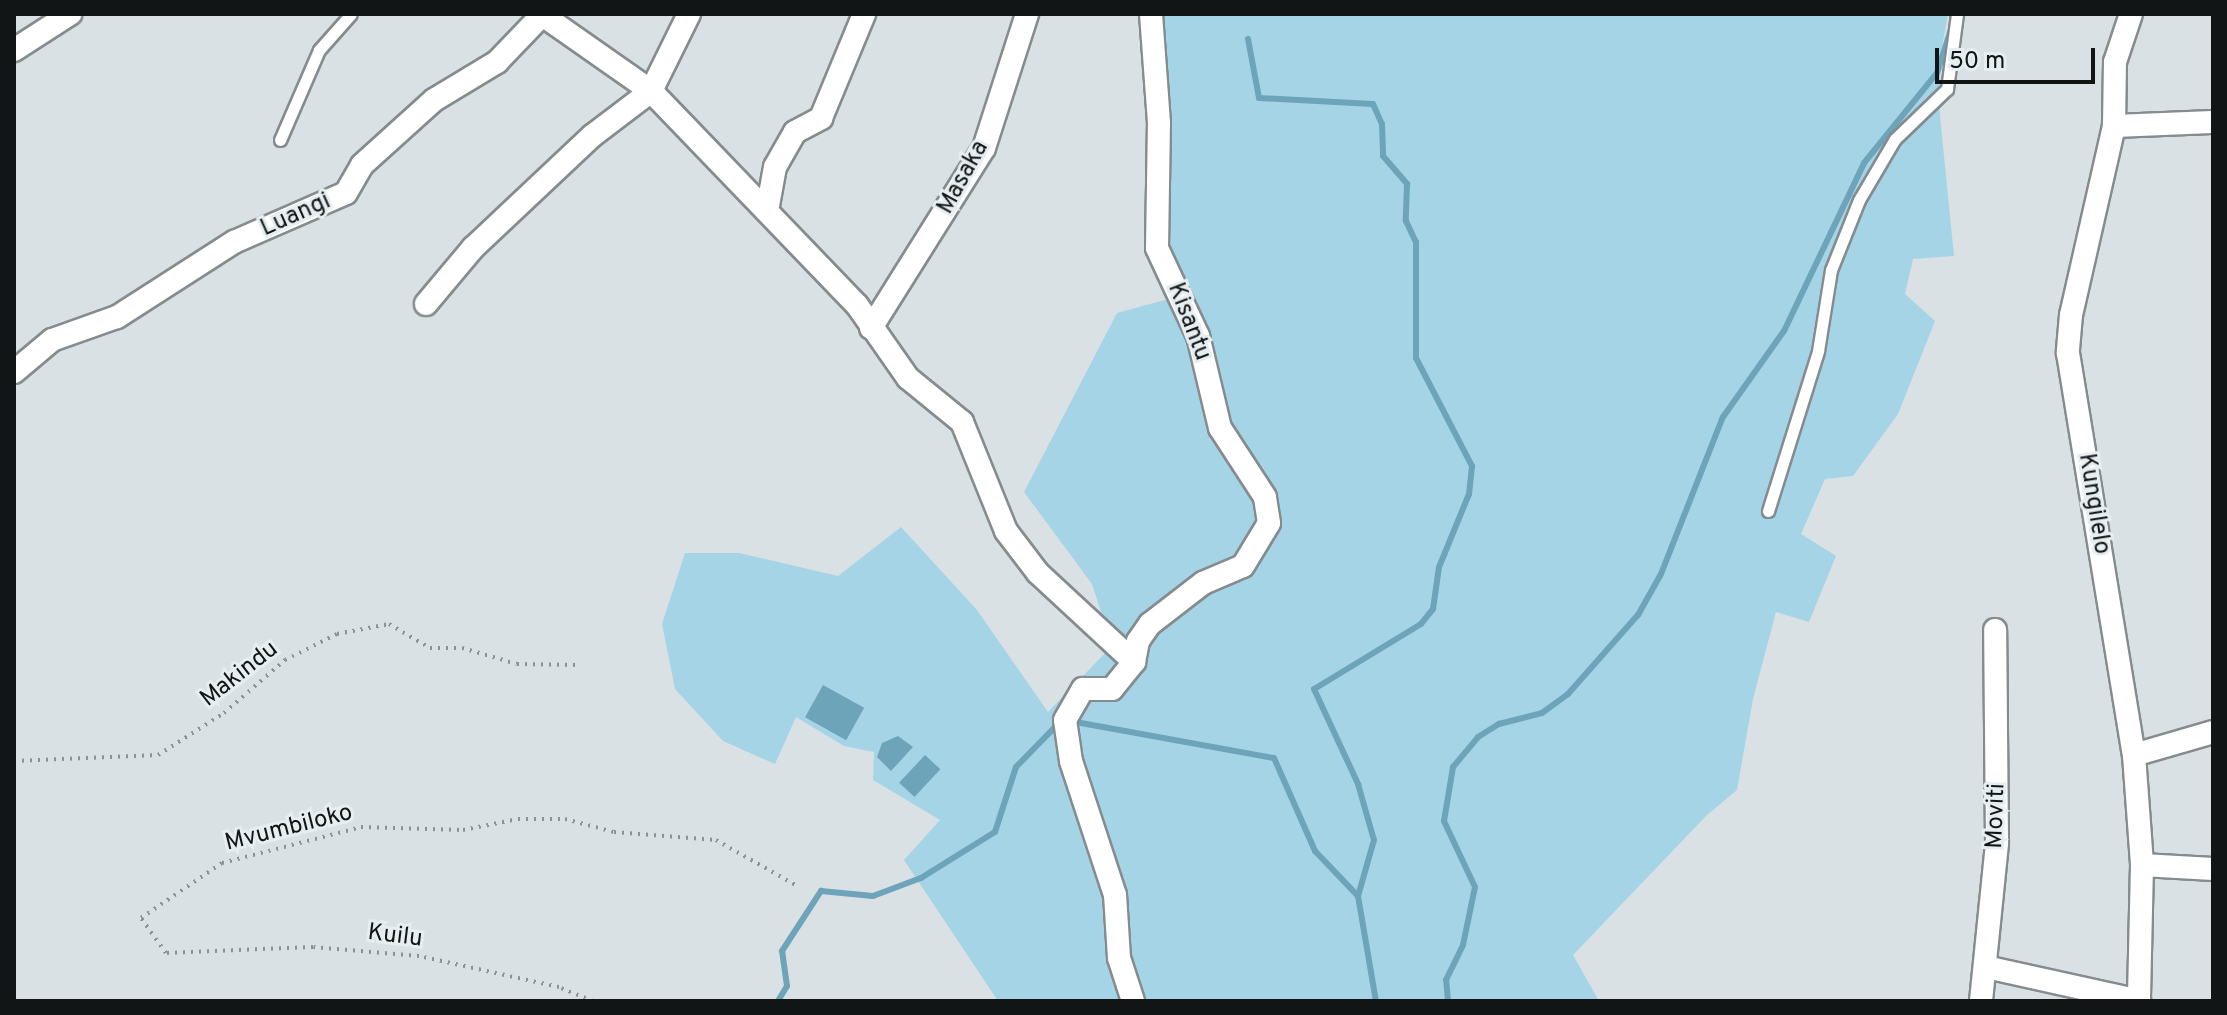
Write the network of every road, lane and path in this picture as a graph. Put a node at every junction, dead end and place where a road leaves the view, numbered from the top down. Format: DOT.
graph roads {
  1 [pos="70,14"];
  2 [pos="351,14"];
  3 [pos="542,14"];
  4 [pos="689,14"];
  5 [pos="864,14"];
  6 [pos="1027,14"];
  7 [pos="1151,14"];
  8 [pos="1957,14"];
  9 [pos="2131,14"];
  10 [pos="14,50"];
  11 [pos="651,91"];
  12 [pos="2213,122"];
  13 [pos="2114,126"];
  14 [pos="280,140"];
  15 [pos="767,211"];
  16 [pos="426,304"];
  17 [pos="871,328"];
  18 [pos="14,372"];
  19 [pos="1768,511"];
  20 [pos="1995,630"];
  21 [pos="1134,662"];
  22 [pos="577,665"];
  23 [pos="2213,732"];
  24 [pos="2134,755"];
  25 [pos="14,761"];
  26 [pos="2142,865"];
  27 [pos="2213,869"];
  28 [pos="799,887"];
  29 [pos="187,952"];
  30 [pos="1986,967"];
  31 [pos="593,1001"];
  32 [pos="1133,1001"];
  33 [pos="1981,1001"];
  34 [pos="2139,1001"];
  1 -- 10 [label="street"];
  2 -- 14 [label="lane"];
  3 -- 11 [label="street"];
  3 -- 18 [label="street, Luangi"];
  4 -- 11 [label="street"];
  5 -- 15 [label="street"];
  6 -- 17 [label="street, Masaka"];
  7 -- 21 [label="street, Kisantu"];
  8 -- 19 [label="lane"];
  9 -- 13 [label="street, Kungilelo"];
  11 -- 15 [label="street"];
  11 -- 16 [label="street"];
  12 -- 13 [label="street"];
  13 -- 24 [label="street, Kungilelo"];
  15 -- 17 [label="street"];
  17 -- 21 [label="street"];
  20 -- 30 [label="street, Moviti"];
  21 -- 32 [label="street"];
  22 -- 25 [label="path, Makindu"];
  23 -- 24 [label="street"];
  24 -- 26 [label="street, Kungilelo"];
  26 -- 27 [label="street"];
  26 -- 34 [label="street, Kungilelo"];
  28 -- 29 [label="path, Mvumbiloko"];
  29 -- 31 [label="path, Kuilu"];
  30 -- 33 [label="street, Moviti"];
  30 -- 34 [label="street"];
}
